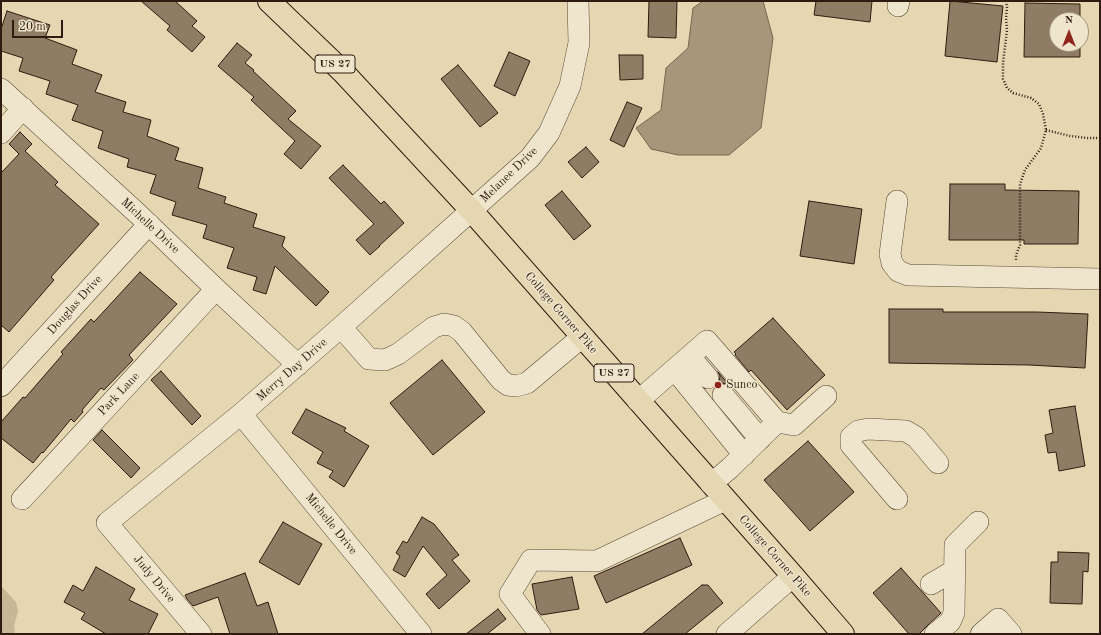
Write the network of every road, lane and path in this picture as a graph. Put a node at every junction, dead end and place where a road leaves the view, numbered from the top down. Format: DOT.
graph roads {
  1 [pos="269,1"];
  2 [pos="578,1"];
  3 [pos="1006,1"];
  4 [pos="1,89"];
  5 [pos="23,108"];
  6 [pos="1046,130"];
  7 [pos="1,133"];
  8 [pos="1100,138"];
  9 [pos="897,201"];
  10 [pos="471,210"];
  11 [pos="149,224"];
  12 [pos="1016,277"];
  13 [pos="1100,279"];
  14 [pos="216,289"];
  15 [pos="341,327"];
  16 [pos="582,337"];
  17 [pos="682,364"];
  18 [pos="298,365"];
  19 [pos="708,378"];
  20 [pos="1,386"];
  21 [pos="723,395"];
  22 [pos="826,396"];
  23 [pos="638,401"];
  24 [pos="241,414"];
  25 [pos="777,422"];
  26 [pos="760,439"];
  27 [pos="744,454"];
  28 [pos="938,463"];
  29 [pos="718,492"];
  30 [pos="22,499"];
  31 [pos="897,499"];
  32 [pos="978,522"];
  33 [pos="107,523"];
  34 [pos="955,570"];
  35 [pos="793,576"];
  36 [pos="931,584"];
  37 [pos="202,634"];
  38 [pos="421,634"];
  39 [pos="540,634"];
  40 [pos="727,634"];
  41 [pos="843,634"];
  42 [pos="935,634"];
  43 [pos="981,634"];
  44 [pos="1011,634"];
  1 -- 10 [label="highway, College Corner Pike / US 27"];
  2 -- 10 [label="street, Melanee Drive"];
  3 -- 6 [label="path"];
  4 -- 5 [label="street, Michelle Drive"];
  5 -- 7 [label="street"];
  5 -- 11 [label="street, Michelle Drive"];
  6 -- 8 [label="path"];
  6 -- 12 [label="path"];
  9 -- 12 [label="street"];
  10 -- 15 [label="street, Merry Day Drive"];
  10 -- 16 [label="highway, College Corner Pike / US 27"];
  11 -- 14 [label="street, Michelle Drive"];
  11 -- 20 [label="street, Douglas Drive"];
  12 -- 13 [label="street"];
  14 -- 18 [label="street, Michelle Drive"];
  14 -- 30 [label="street, Park Lane"];
  15 -- 16 [label="street"];
  15 -- 18 [label="street, Merry Day Drive"];
  16 -- 23 [label="highway, College Corner Pike / US 27"];
  17 -- 19 [label="street"];
  17 -- 23 [label="street"];
  17 -- 25 [label="street"];
  17 -- 27 [label="street"];
  18 -- 24 [label="street, Merry Day Drive"];
  21 -- 26 [label="street"];
  22 -- 25 [label="street"];
  23 -- 29 [label="highway, College Corner Pike / US 27"];
  24 -- 33 [label="street, Merry Day Drive"];
  24 -- 38 [label="street, Michelle Drive"];
  25 -- 26 [label="street"];
  26 -- 27 [label="street"];
  27 -- 29 [label="street"];
  28 -- 31 [label="street"];
  29 -- 35 [label="highway, College Corner Pike / US 27"];
  29 -- 39 [label="street"];
  32 -- 34 [label="street"];
  33 -- 37 [label="street, Judy Drive"];
  34 -- 36 [label="street"];
  34 -- 42 [label="street"];
  35 -- 40 [label="street"];
  35 -- 41 [label="highway, College Corner Pike / US 27"];
  43 -- 44 [label="street"];
}
